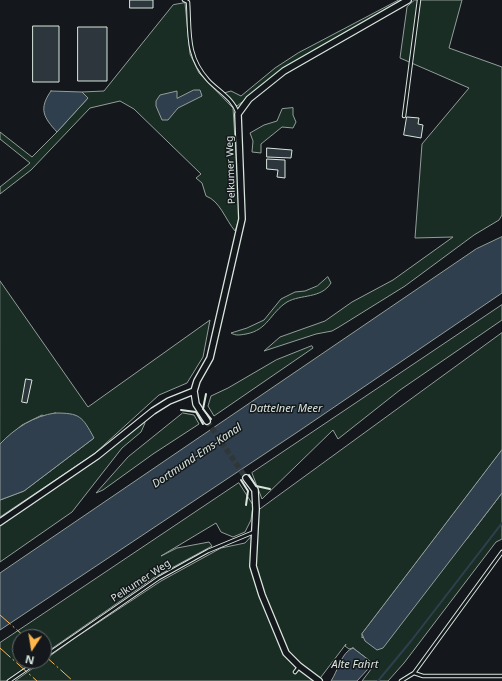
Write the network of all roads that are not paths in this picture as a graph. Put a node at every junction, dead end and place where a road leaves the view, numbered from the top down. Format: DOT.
graph roads {
  1 [pos="184,0"];
  2 [pos="408,0"];
  3 [pos="419,0"];
  4 [pos="238,114"];
  5 [pos="404,116"];
  6 [pos="194,391"];
  7 [pos="207,421"];
  8 [pos="246,478"];
  9 [pos="0,522"];
  10 [pos="254,532"];
  11 [pos="502,552"];
  12 [pos="52,652"];
  13 [pos="299,666"];
  14 [pos="27,669"];
  15 [pos="295,672"];
  16 [pos="414,673"];
  17 [pos="502,676"];
  18 [pos="10,681"];
  19 [pos="319,681"];
  20 [pos="401,681"];
  1 -- 4 [label="lane"];
  2 -- 4 [label="street"];
  3 -- 5 [label="lane"];
  4 -- 6 [label="street, Pelkumer Weg"];
  6 -- 7 [label="street"];
  6 -- 9 [label="street"];
  8 -- 10 [label="street"];
  10 -- 12 [label="lane, Pelkumer Weg"];
  10 -- 13 [label="street"];
  11 -- 16 [label="lane"];
  13 -- 15 [label="lane"];
  13 -- 19 [label="street"];
  14 -- 18 [label="lane"];
  16 -- 17 [label="lane"];
  16 -- 20 [label="lane"];
}
